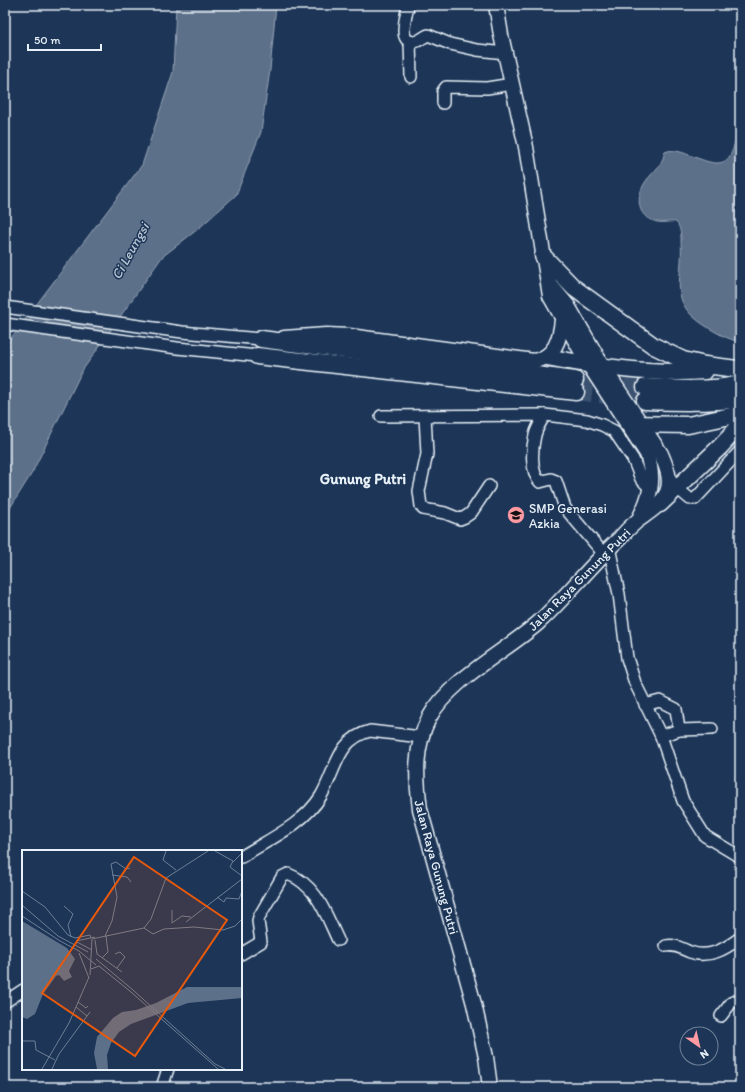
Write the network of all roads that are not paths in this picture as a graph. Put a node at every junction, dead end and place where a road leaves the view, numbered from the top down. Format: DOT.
graph roads {
  1 [pos="408,5"];
  2 [pos="496,5"];
  3 [pos="410,41"];
  4 [pos="505,53"];
  5 [pos="411,77"];
  6 [pos="512,84"];
  7 [pos="442,103"];
  8 [pos="543,256"];
  9 [pos="548,282"];
  10 [pos="5,308"];
  11 [pos="562,320"];
  12 [pos="5,324"];
  13 [pos="261,339"];
  14 [pos="257,356"];
  15 [pos="547,357"];
  16 [pos="596,366"];
  17 [pos="739,374"];
  18 [pos="740,398"];
  19 [pos="740,414"];
  20 [pos="546,415"];
  21 [pos="381,416"];
  22 [pos="425,416"];
  23 [pos="635,425"];
  24 [pos="740,425"];
  25 [pos="740,451"];
  26 [pos="489,486"];
  27 [pos="677,488"];
  28 [pos="651,489"];
  29 [pos="660,504"];
  30 [pos="638,521"];
  31 [pos="606,550"];
  32 [pos="645,705"];
  33 [pos="712,729"];
  34 [pos="679,730"];
  35 [pos="661,736"];
  36 [pos="421,737"];
  37 [pos="242,856"];
  38 [pos="740,857"];
  39 [pos="740,938"];
  40 [pos="338,940"];
  41 [pos="666,946"];
  42 [pos="242,953"];
  43 [pos="22,991"];
  44 [pos="740,999"];
  45 [pos="5,1002"];
  46 [pos="722,1016"];
  47 [pos="168,1070"];
  48 [pos="162,1087"];
  49 [pos="490,1087"];
  1 -- 3 [label="street"];
  2 -- 4 [label="main road"];
  3 -- 4 [label="street"];
  3 -- 5 [label="street"];
  4 -- 6 [label="main road"];
  6 -- 7 [label="street"];
  6 -- 8 [label="main road"];
  8 -- 9 [label="main road"];
  8 -- 17 [label="highway"];
  9 -- 11 [label="main road"];
  9 -- 16 [label="main road"];
  10 -- 13 [label="street"];
  11 -- 15 [label="main road"];
  11 -- 16 [label="main road"];
  12 -- 14 [label="street"];
  13 -- 14 [label="highway"];
  13 -- 15 [label="main road"];
  15 -- 16 [label="highway"];
  16 -- 17 [label="highway"];
  16 -- 23 [label="main road"];
  17 -- 18 [label="highway"];
  19 -- 23 [label="highway"];
  20 -- 22 [label="street"];
  20 -- 28 [label="street"];
  20 -- 31 [label="street"];
  21 -- 22 [label="street"];
  22 -- 26 [label="street"];
  23 -- 28 [label="main road"];
  23 -- 29 [label="main road"];
  24 -- 27 [label="highway"];
  25 -- 27 [label="street"];
  27 -- 29 [label="highway"];
  28 -- 30 [label="main road"];
  29 -- 30 [label="main road, Jalan Raya Gunung Putri"];
  30 -- 31 [label="main road, Jalan Raya Gunung Putri"];
  31 -- 32 [label="street"];
  31 -- 36 [label="main road, Jalan Raya Gunung Putri"];
  32 -- 34 [label="street"];
  32 -- 35 [label="street"];
  33 -- 34 [label="street"];
  34 -- 35 [label="street"];
  35 -- 38 [label="street"];
  36 -- 37 [label="street"];
  36 -- 49 [label="main road, Jalan Raya Gunung Putri"];
  39 -- 41 [label="street"];
  40 -- 42 [label="street"];
  43 -- 45 [label="street"];
  44 -- 46 [label="street"];
  47 -- 48 [label="street"];
}
